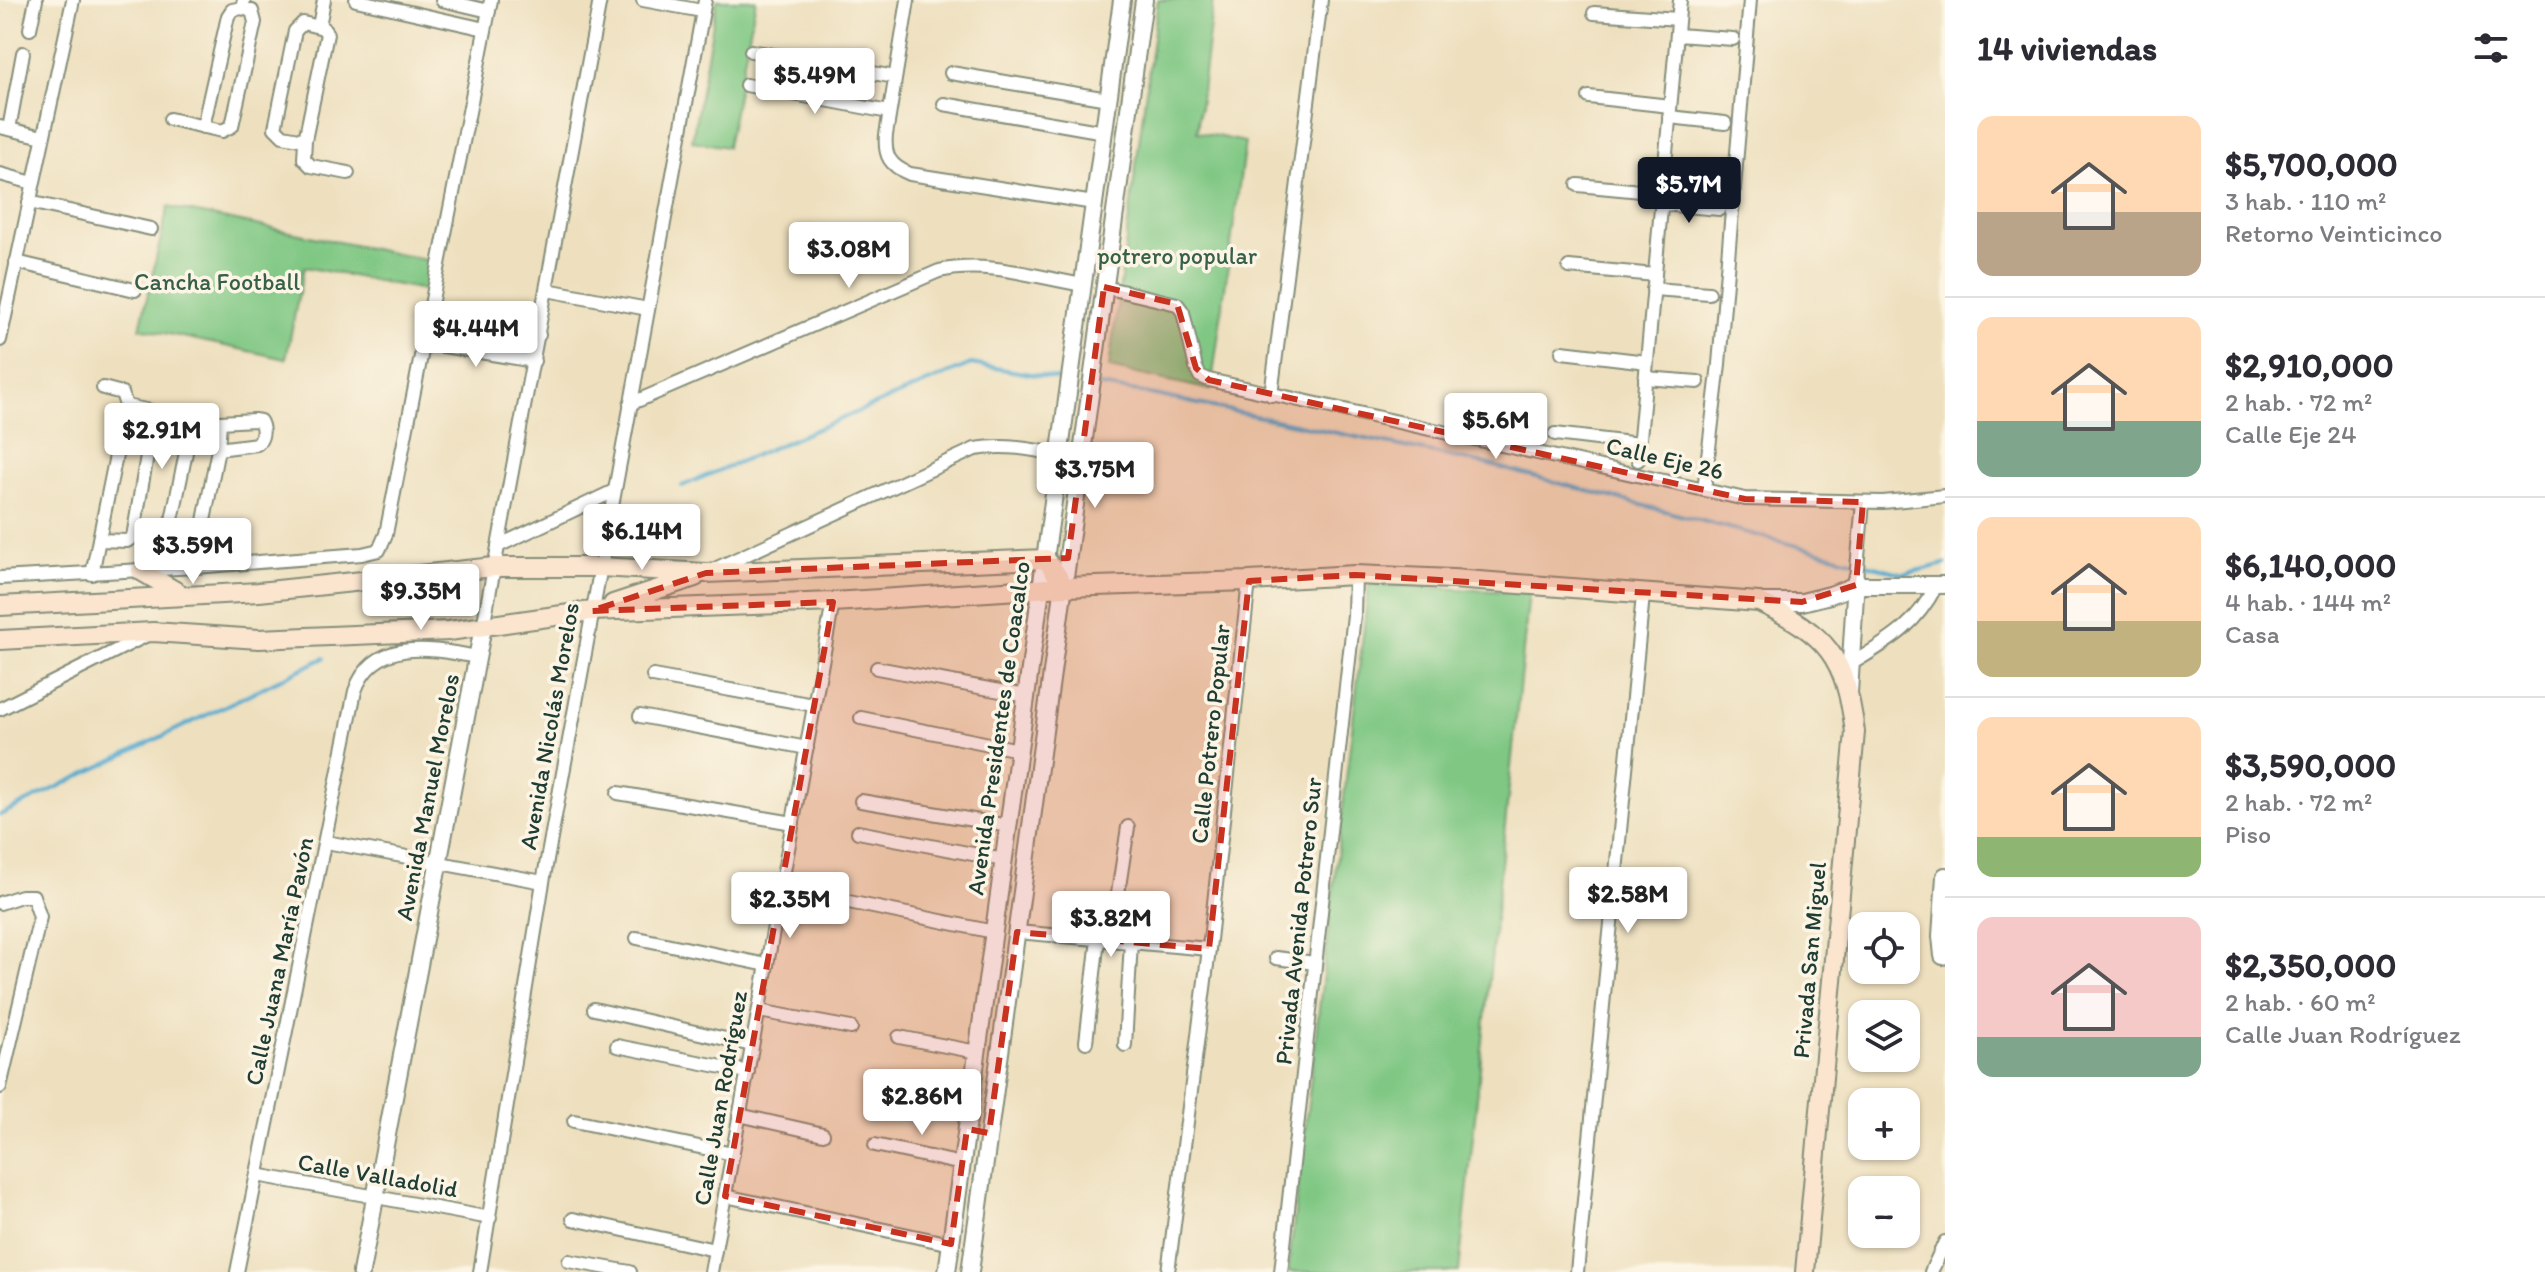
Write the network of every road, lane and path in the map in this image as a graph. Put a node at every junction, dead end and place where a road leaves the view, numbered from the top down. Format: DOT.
graph roads {
  1 [pos="36,0"];
  2 [pos="73,0"];
  3 [pos="324,0"];
  4 [pos="356,0"];
  5 [pos="442,0"];
  6 [pos="600,0"];
  7 [pos="643,0"];
  8 [pos="908,0"];
  9 [pos="1122,0"];
  10 [pos="1144,0"];
  11 [pos="1321,0"];
  12 [pos="1680,0"];
  13 [pos="1750,0"];
  14 [pos="243,4"];
  15 [pos="490,5"];
  16 [pos="704,6"];
  17 [pos="1594,13"];
  18 [pos="1678,19"];
  19 [pos="319,26"];
  20 [pos="30,29"];
  21 [pos="485,29"];
  22 [pos="1677,35"];
  23 [pos="1733,39"];
  24 [pos="751,51"];
  25 [pos="23,53"];
  26 [pos="951,73"];
  27 [pos="895,77"];
  28 [pos="746,85"];
  29 [pos="1589,97"];
  30 [pos="1108,99"];
  31 [pos="944,104"];
  32 [pos="889,112"];
  33 [pos="1670,112"];
  34 [pos="170,119"];
  35 [pos="1725,123"];
  36 [pos="203,127"];
  37 [pos="4,128"];
  38 [pos="1104,132"];
  39 [pos="43,137"];
  40 [pos="305,140"];
  41 [pos="348,173"];
  42 [pos="1,178"];
  43 [pos="1097,182"];
  44 [pos="33,183"];
  45 [pos="1118,185"];
  46 [pos="1578,185"];
  47 [pos="1662,199"];
  48 [pos="29,202"];
  49 [pos="1094,203"];
  50 [pos="1720,209"];
  51 [pos="151,229"];
  52 [pos="16,262"];
  53 [pos="1569,267"];
  54 [pos="7,275"];
  55 [pos="1655,275"];
  56 [pos="1083,285"];
  57 [pos="1104,287"];
  58 [pos="1653,289"];
  59 [pos="135,290"];
  60 [pos="547,290"];
  61 [pos="1709,293"];
  62 [pos="648,309"];
  63 [pos="431,314"];
  64 [pos="539,335"];
  65 [pos="0,340"];
  66 [pos="425,343"];
  67 [pos="1562,352"];
  68 [pos="534,361"];
  69 [pos="1647,362"];
  70 [pos="1645,378"];
  71 [pos="1698,382"];
  72 [pos="103,388"];
  73 [pos="1271,395"];
  74 [pos="630,404"];
  75 [pos="126,406"];
  76 [pos="220,422"];
  77 [pos="1555,434"];
  78 [pos="1639,444"];
  79 [pos="218,449"];
  80 [pos="1060,455"];
  81 [pos="1638,460"];
  82 [pos="1704,490"];
  83 [pos="614,491"];
  84 [pos="1945,496"];
  85 [pos="1863,502"];
  86 [pos="200,536"];
  87 [pos="99,540"];
  88 [pos="498,546"];
  89 [pos="1046,559"];
  90 [pos="195,567"];
  91 [pos="494,567"];
  92 [pos="600,567"];
  93 [pos="141,571"];
  94 [pos="706,573"];
  95 [pos="92,574"];
  96 [pos="1355,575"];
  97 [pos="0,578"];
  98 [pos="1249,581"];
  99 [pos="1856,582"];
  100 [pos="1940,585"];
  101 [pos="1065,587"];
  102 [pos="1041,591"];
  103 [pos="1643,595"];
  104 [pos="184,596"];
  105 [pos="833,602"];
  106 [pos="1759,602"];
  107 [pos="0,606"];
  108 [pos="591,611"];
  109 [pos="483,627"];
  110 [pos="153,632"];
  111 [pos="0,640"];
  112 [pos="478,657"];
  113 [pos="1851,664"];
  114 [pos="877,668"];
  115 [pos="653,676"];
  116 [pos="1849,693"];
  117 [pos="1027,696"];
  118 [pos="814,705"];
  119 [pos="0,709"];
  120 [pos="640,716"];
  121 [pos="861,718"];
  122 [pos="807,748"];
  123 [pos="1019,750"];
  124 [pos="618,793"];
  125 [pos="1013,799"];
  126 [pos="861,801"];
  127 [pos="1035,802"];
  128 [pos="793,823"];
  129 [pos="1009,826"];
  130 [pos="1128,827"];
  131 [pos="858,832"];
  132 [pos="326,842"];
  133 [pos="1004,860"];
  134 [pos="438,863"];
  135 [pos="1945,876"];
  136 [pos="543,882"];
  137 [pos="781,888"];
  138 [pos="0,903"];
  139 [pos="994,932"];
  140 [pos="1017,932"];
  141 [pos="637,938"];
  142 [pos="1104,940"];
  143 [pos="1131,942"];
  144 [pos="1209,949"];
  145 [pos="1276,958"];
  146 [pos="1944,958"];
  147 [pos="1315,963"];
  148 [pos="767,965"];
  149 [pos="594,1009"];
  150 [pos="759,1011"];
  151 [pos="851,1028"];
  152 [pos="899,1037"];
  153 [pos="1086,1042"];
  154 [pos="752,1045"];
  155 [pos="1125,1045"];
  156 [pos="617,1046"];
  157 [pos="977,1052"];
  158 [pos="748,1072"];
  159 [pos="1,1080"];
  160 [pos="739,1115"];
  161 [pos="574,1121"];
  162 [pos="967,1129"];
  163 [pos="989,1133"];
  164 [pos="823,1134"];
  165 [pos="875,1145"];
  166 [pos="733,1154"];
  167 [pos="962,1164"];
  168 [pos="257,1175"];
  169 [pos="375,1196"];
  170 [pos="725,1196"];
  171 [pos="490,1218"];
  172 [pos="573,1219"];
  173 [pos="1945,1242"];
  174 [pos="951,1244"];
  175 [pos="715,1250"];
  176 [pos="569,1261"];
  177 [pos="237,1272"];
  178 [pos="361,1272"];
  179 [pos="480,1272"];
  180 [pos="630,1272"];
  181 [pos="711,1272"];
  182 [pos="947,1272"];
  183 [pos="970,1272"];
  184 [pos="1168,1272"];
  185 [pos="1281,1272"];
  186 [pos="1577,1272"];
  187 [pos="1805,1272"];
  188 [pos="1931,1272"];
  1 -- 20 [label="street"];
  2 -- 39 [label="street"];
  3 -- 19 [label="street"];
  4 -- 21 [label="street"];
  5 -- 15 [label="street"];
  6 -- 60 [label="street, Avenida Manuel Morelos"];
  7 -- 16 [label="street"];
  8 -- 27 [label="street"];
  9 -- 30 [label="street, Avenida Presidentes de Coacalco"];
  10 -- 45 [label="street, Avenida Presidentes de Coacalco"];
  11 -- 73 [label="street"];
  12 -- 18 [label="street"];
  13 -- 82 [label="street"];
  14 -- 36 [label="street"];
  14 -- 36 [label="street"];
  15 -- 21 [label="street"];
  16 -- 62 [label="street, Avenida Nicolás Morelos"];
  17 -- 18 [label="street"];
  18 -- 22 [label="street"];
  19 -- 40 [label="street"];
  19 -- 40 [label="street"];
  21 -- 63 [label="street"];
  22 -- 23 [label="street"];
  22 -- 33 [label="street"];
  24 -- 27 [label="street"];
  25 -- 37 [label="street"];
  26 -- 30 [label="street"];
  27 -- 32 [label="street"];
  28 -- 32 [label="street"];
  29 -- 33 [label="street"];
  30 -- 38 [label="street, Avenida Presidentes de Coacalco"];
  31 -- 38 [label="street"];
  32 -- 49 [label="street"];
  33 -- 35 [label="street"];
  33 -- 47 [label="street"];
  34 -- 36 [label="street"];
  37 -- 39 [label="street"];
  38 -- 43 [label="street, Avenida Presidentes de Coacalco"];
  39 -- 44 [label="street"];
  40 -- 41 [label="street"];
  42 -- 44 [label="street"];
  43 -- 45 [label="street"];
  43 -- 49 [label="street, Avenida Presidentes de Coacalco"];
  44 -- 48 [label="street"];
  45 -- 57 [label="street, Avenida Presidentes de Coacalco"];
  46 -- 47 [label="street"];
  47 -- 50 [label="street"];
  47 -- 55 [label="street"];
  48 -- 51 [label="street"];
  48 -- 52 [label="street"];
  49 -- 56 [label="street, Avenida Presidentes de Coacalco"];
  52 -- 54 [label="street"];
  52 -- 59 [label="street"];
  53 -- 55 [label="street"];
  54 -- 65 [label="street"];
  55 -- 58 [label="street"];
  56 -- 74 [label="street"];
  56 -- 80 [label="street, Avenida Presidentes de Coacalco"];
  57 -- 73 [label="street, Calle Eje 26"];
  57 -- 101 [label="street, Avenida Presidentes de Coacalco"];
  58 -- 61 [label="street"];
  58 -- 69 [label="street"];
  60 -- 62 [label="street"];
  60 -- 64 [label="street, Avenida Manuel Morelos"];
  62 -- 74 [label="street, Avenida Nicolás Morelos"];
  63 -- 64 [label="street"];
  63 -- 66 [label="street"];
  64 -- 68 [label="street, Avenida Manuel Morelos"];
  66 -- 68 [label="street"];
  66 -- 90 [label="street"];
  67 -- 69 [label="street"];
  68 -- 88 [label="street, Avenida Manuel Morelos"];
  69 -- 70 [label="street"];
  70 -- 71 [label="street"];
  70 -- 78 [label="street"];
  72 -- 75 [label="street"];
  73 -- 82 [label="street, Calle Eje 26"];
  74 -- 83 [label="street, Avenida Nicolás Morelos"];
  75 -- 87 [label="street"];
  75 -- 87 [label="street"];
  76 -- 79 [label="street"];
  76 -- 79 [label="street"];
  76 -- 86 [label="street"];
  77 -- 78 [label="street"];
  78 -- 81 [label="street"];
  79 -- 86 [label="street"];
  80 -- 89 [label="street, Avenida Presidentes de Coacalco"];
  80 -- 94 [label="street"];
  82 -- 85 [label="street, Calle Eje 26"];
  83 -- 88 [label="street"];
  83 -- 92 [label="street, Avenida Nicolás Morelos"];
  84 -- 85 [label="street, Calle Eje 26"];
  85 -- 99 [label="street"];
  86 -- 90 [label="street"];
  87 -- 95 [label="street"];
  88 -- 91 [label="street, Avenida Manuel Morelos"];
  89 -- 94 [label="main road"];
  89 -- 101 [label="main road"];
  89 -- 102 [label="street, Avenida Presidentes de Coacalco"];
  90 -- 93 [label="street"];
  91 -- 92 [label="main road"];
  91 -- 104 [label="main road"];
  91 -- 109 [label="street, Avenida Manuel Morelos"];
  92 -- 94 [label="main road"];
  92 -- 108 [label="street, Avenida Nicolás Morelos"];
  93 -- 95 [label="street"];
  93 -- 104 [label="main road"];
  94 -- 108 [label="main road"];
  95 -- 97 [label="street"];
  96 -- 98 [label="main road"];
  96 -- 103 [label="main road"];
  96 -- 147 [label="street, Privada Avenida Potrero Sur"];
  98 -- 101 [label="main road"];
  98 -- 144 [label="street, Calle Potrero Popular"];
  99 -- 100 [label="street"];
  99 -- 106 [label="street"];
  99 -- 113 [label="street"];
  100 -- 113 [label="street"];
  101 -- 102 [label="main road"];
  101 -- 127 [label="street, Avenida Presidentes de Coacalco"];
  102 -- 105 [label="main road"];
  102 -- 117 [label="street, Avenida Presidentes de Coacalco"];
  103 -- 106 [label="main road"];
  103 -- 186 [label="street"];
  104 -- 107 [label="main road"];
  105 -- 108 [label="main road"];
  105 -- 118 [label="street, Calle Juan Rodríguez"];
  106 -- 116 [label="main road, Privada San Miguel"];
  108 -- 109 [label="main road"];
  108 -- 136 [label="street, Avenida Nicolás Morelos"];
  109 -- 110 [label="main road"];
  109 -- 112 [label="street, Avenida Manuel Morelos"];
  110 -- 111 [label="main road"];
  110 -- 119 [label="street"];
  112 -- 132 [label="street, Calle Juana María Pavón"];
  112 -- 134 [label="street, Avenida Manuel Morelos"];
  113 -- 116 [label="street"];
  114 -- 117 [label="street"];
  115 -- 118 [label="street"];
  116 -- 187 [label="main road, Privada San Miguel"];
  117 -- 123 [label="street, Avenida Presidentes de Coacalco"];
  118 -- 122 [label="street, Calle Juan Rodríguez"];
  120 -- 122 [label="street"];
  121 -- 123 [label="street"];
  122 -- 128 [label="street, Calle Juan Rodríguez"];
  123 -- 125 [label="street, Avenida Presidentes de Coacalco"];
  124 -- 128 [label="street"];
  125 -- 127 [label="street"];
  125 -- 129 [label="street, Avenida Presidentes de Coacalco"];
  126 -- 129 [label="street"];
  127 -- 140 [label="street, Avenida Presidentes de Coacalco"];
  128 -- 137 [label="street, Calle Juan Rodríguez"];
  129 -- 133 [label="street, Avenida Presidentes de Coacalco"];
  130 -- 142 [label="street"];
  131 -- 133 [label="street"];
  132 -- 134 [label="street"];
  132 -- 168 [label="street, Calle Juana María Pavón"];
  133 -- 139 [label="street, Avenida Presidentes de Coacalco"];
  134 -- 136 [label="street"];
  134 -- 169 [label="street, Avenida Manuel Morelos"];
  135 -- 146 [label="street"];
  136 -- 171 [label="street, Avenida Nicolás Morelos"];
  137 -- 139 [label="street"];
  137 -- 148 [label="street, Calle Juan Rodríguez"];
  138 -- 159 [label="street"];
  139 -- 157 [label="street, Avenida Presidentes de Coacalco"];
  140 -- 142 [label="street"];
  140 -- 163 [label="street, Avenida Presidentes de Coacalco"];
  141 -- 148 [label="street"];
  142 -- 143 [label="street"];
  142 -- 153 [label="street"];
  143 -- 144 [label="street"];
  143 -- 155 [label="street"];
  144 -- 184 [label="street, Calle Potrero Popular"];
  145 -- 147 [label="street"];
  147 -- 185 [label="street, Privada Avenida Potrero Sur"];
  148 -- 150 [label="street, Calle Juan Rodríguez"];
  149 -- 154 [label="street"];
  150 -- 151 [label="street"];
  150 -- 154 [label="street, Calle Juan Rodríguez"];
  152 -- 157 [label="street"];
  154 -- 158 [label="street, Calle Juan Rodríguez"];
  156 -- 158 [label="street"];
  157 -- 162 [label="street, Avenida Presidentes de Coacalco"];
  158 -- 160 [label="street, Calle Juan Rodríguez"];
  160 -- 164 [label="street"];
  160 -- 166 [label="street, Calle Juan Rodríguez"];
  161 -- 166 [label="street"];
  162 -- 163 [label="street"];
  162 -- 167 [label="street, Avenida Presidentes de Coacalco"];
  163 -- 183 [label="street, Avenida Presidentes de Coacalco"];
  165 -- 167 [label="street"];
  166 -- 170 [label="street, Calle Juan Rodríguez"];
  167 -- 174 [label="street, Avenida Presidentes de Coacalco"];
  168 -- 169 [label="street, Calle Valladolid"];
  168 -- 177 [label="street, Calle Juana María Pavón"];
  169 -- 171 [label="street, Calle Valladolid"];
  169 -- 178 [label="street, Avenida Manuel Morelos"];
  170 -- 174 [label="street"];
  170 -- 175 [label="street, Calle Juan Rodríguez"];
  171 -- 179 [label="street, Avenida Nicolás Morelos"];
  172 -- 175 [label="street"];
  173 -- 188 [label="street"];
  174 -- 182 [label="street, Avenida Presidentes de Coacalco"];
  175 -- 181 [label="street, Calle Juan Rodríguez"];
  176 -- 180 [label="street"];
}
